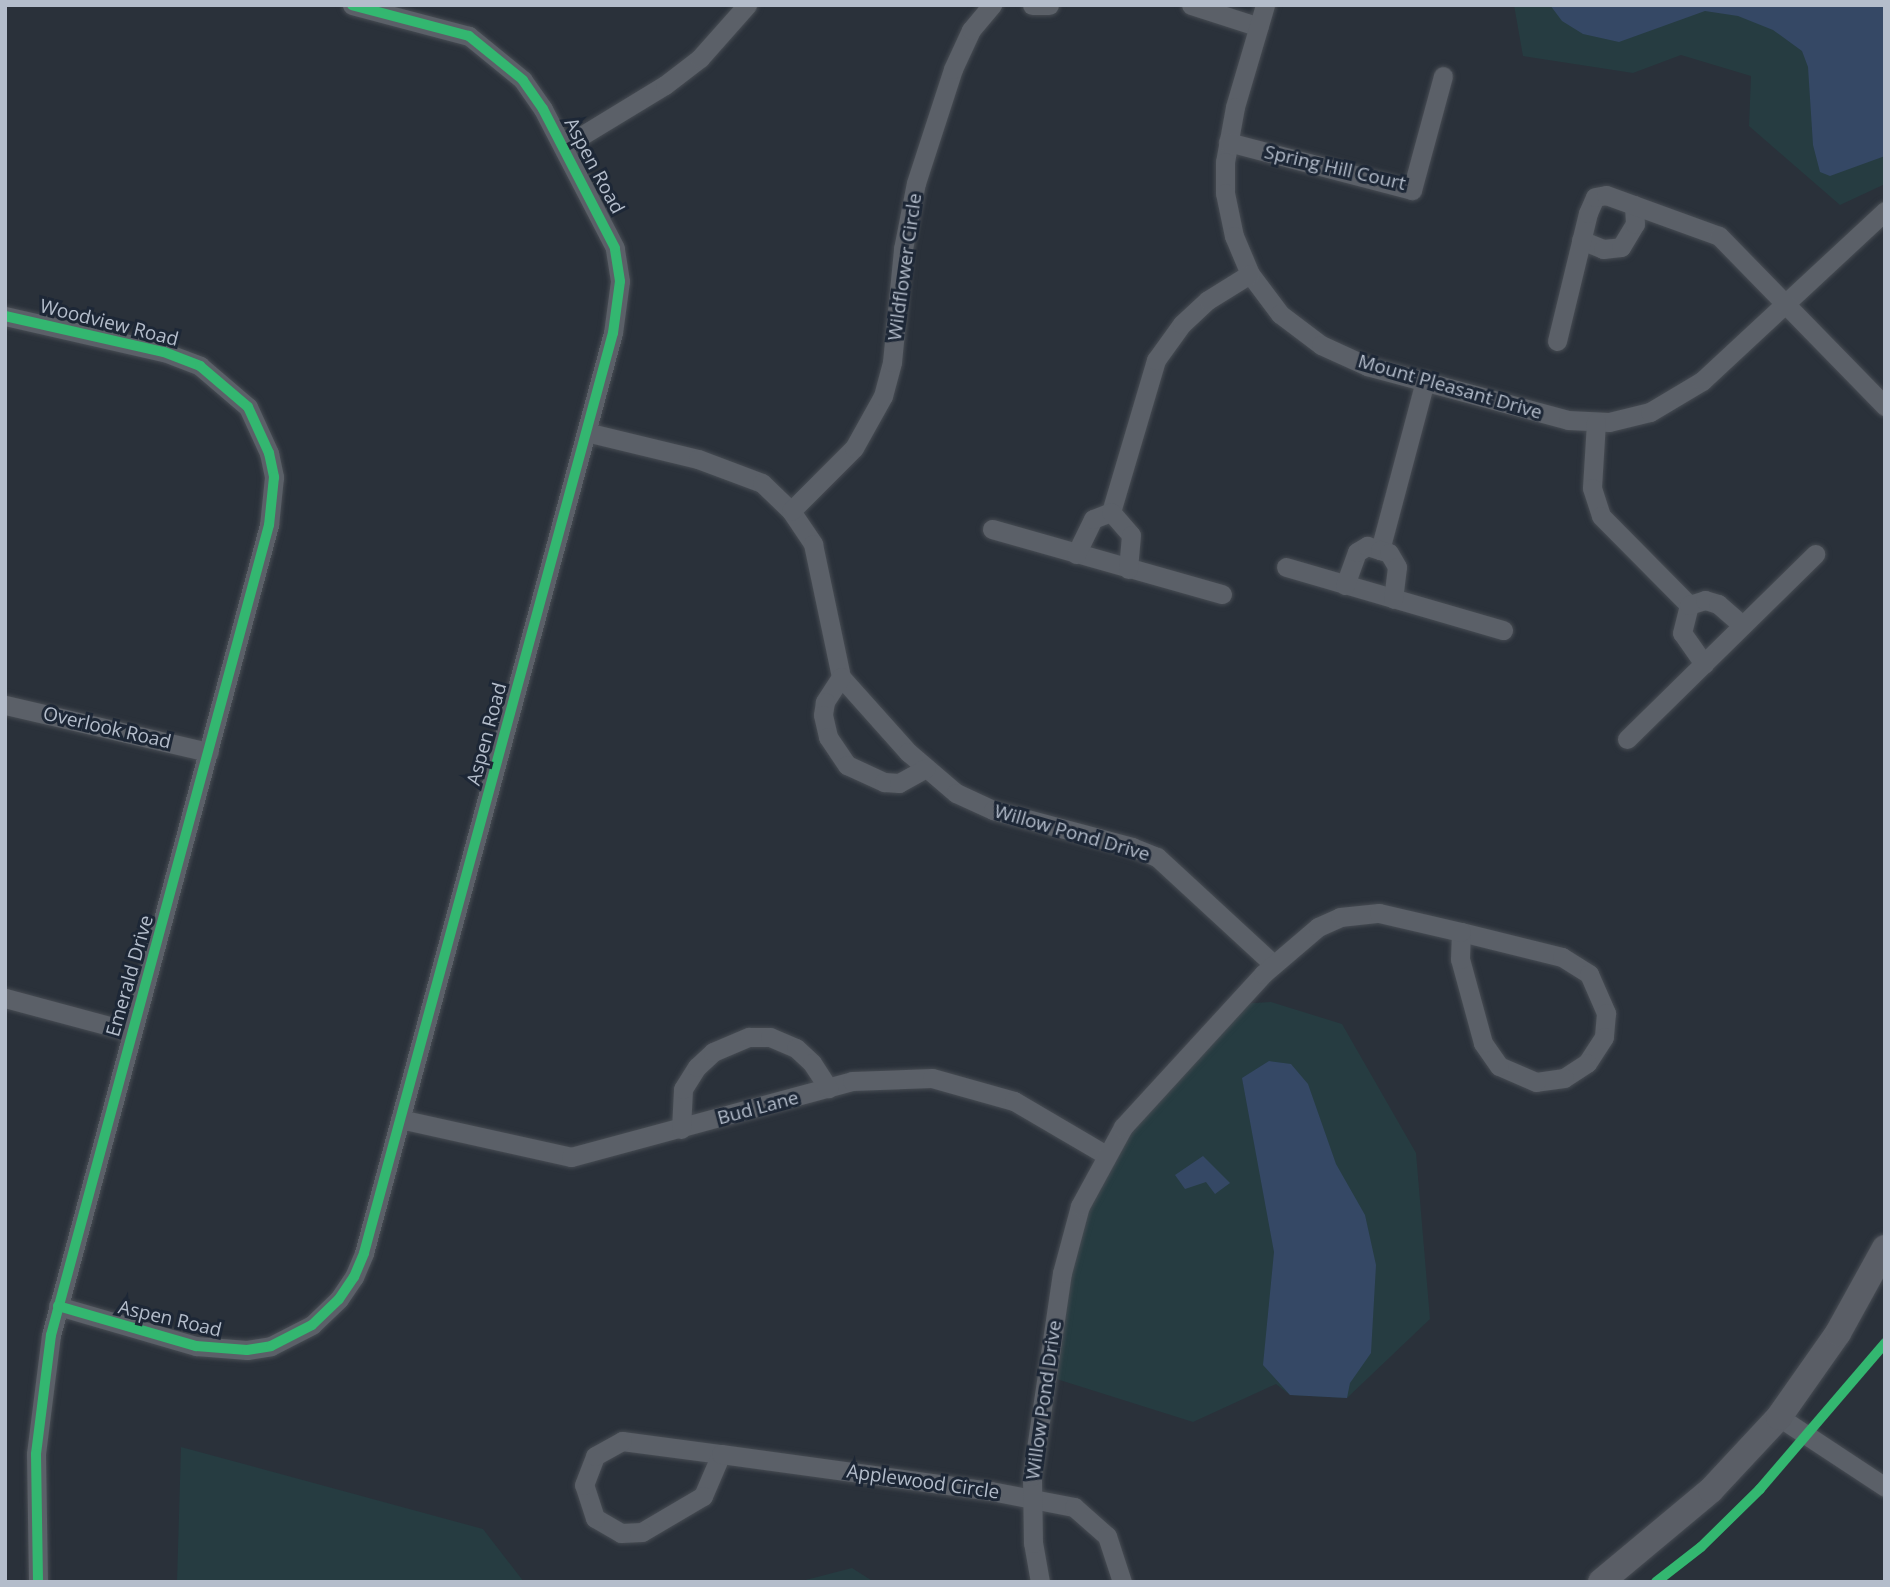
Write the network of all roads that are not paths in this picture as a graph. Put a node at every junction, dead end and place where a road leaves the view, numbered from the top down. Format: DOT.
graph roads {
  1 [pos="352,5"];
  2 [pos="747,5"];
  3 [pos="992,5"];
  4 [pos="1032,5"];
  5 [pos="1049,5"];
  6 [pos="1191,5"];
  7 [pos="1265,5"];
  8 [pos="1259,27"];
  9 [pos="1443,76"];
  10 [pos="1228,142"];
  11 [pos="563,147"];
  12 [pos="1634,205"];
  13 [pos="1885,211"];
  14 [pos="1581,240"];
  15 [pos="1250,274"];
  16 [pos="1785,301"];
  17 [pos="5,316"];
  18 [pos="1557,341"];
  19 [pos="1425,381"];
  20 [pos="236,393"];
  21 [pos="1885,406"];
  22 [pos="1596,422"];
  23 [pos="586,432"];
  24 [pos="791,511"];
  25 [pos="1111,512"];
  26 [pos="992,529"];
  27 [pos="1380,550"];
  28 [pos="1076,554"];
  29 [pos="1815,554"];
  30 [pos="1286,567"];
  31 [pos="1128,569"];
  32 [pos="1345,584"];
  33 [pos="1222,594"];
  34 [pos="1393,599"];
  35 [pos="1689,606"];
  36 [pos="1742,625"];
  37 [pos="1503,631"];
  38 [pos="1704,663"];
  39 [pos="841,677"];
  40 [pos="5,705"];
  41 [pos="1627,739"];
  42 [pos="209,752"];
  43 [pos="926,768"];
  44 [pos="1461,932"];
  45 [pos="1273,964"];
  46 [pos="5,998"];
  47 [pos="132,1032"];
  48 [pos="828,1088"];
  49 [pos="400,1119"];
  50 [pos="681,1129"];
  51 [pos="1106,1154"];
  52 [pos="1885,1248"];
  53 [pos="58,1306"];
  54 [pos="1779,1417"];
  55 [pos="721,1454"];
  56 [pos="1885,1487"];
  57 [pos="1031,1498"];
  58 [pos="38,1582"];
  59 [pos="1040,1582"];
  60 [pos="1122,1582"];
  61 [pos="1601,1582"];
  1 -- 11 [label="street, Aspen Road"];
  2 -- 11 [label="street"];
  3 -- 24 [label="street, Wildflower Circle"];
  4 -- 5 [label="street"];
  6 -- 8 [label="street"];
  7 -- 8 [label="street, Mount Pleasant Drive"];
  8 -- 10 [label="street, Mount Pleasant Drive"];
  9 -- 10 [label="street, Spring Hill Court"];
  10 -- 15 [label="street, Mount Pleasant Drive"];
  11 -- 23 [label="street, Aspen Road"];
  12 -- 14 [label="street"];
  12 -- 14 [label="street"];
  12 -- 16 [label="street"];
  13 -- 16 [label="street, Mount Pleasant Drive"];
  14 -- 18 [label="street"];
  15 -- 19 [label="street, Mount Pleasant Drive"];
  15 -- 25 [label="street"];
  16 -- 21 [label="street"];
  16 -- 22 [label="street, Mount Pleasant Drive"];
  17 -- 20 [label="street, Woodview Road"];
  19 -- 22 [label="street, Mount Pleasant Drive"];
  19 -- 27 [label="street"];
  20 -- 42 [label="street, Emerald Drive"];
  22 -- 35 [label="street"];
  23 -- 24 [label="street, Willow Pond Drive"];
  23 -- 49 [label="street, Aspen Road"];
  24 -- 39 [label="street, Willow Pond Drive"];
  25 -- 28 [label="street"];
  25 -- 31 [label="street"];
  26 -- 28 [label="street"];
  27 -- 32 [label="street"];
  27 -- 34 [label="street"];
  28 -- 31 [label="street"];
  29 -- 36 [label="street"];
  30 -- 32 [label="street"];
  31 -- 33 [label="street"];
  32 -- 34 [label="street"];
  34 -- 37 [label="street"];
  35 -- 36 [label="street"];
  35 -- 38 [label="street"];
  36 -- 38 [label="street"];
  38 -- 41 [label="street"];
  39 -- 43 [label="street, Willow Pond Drive"];
  39 -- 43 [label="street"];
  40 -- 42 [label="street, Overlook Road"];
  42 -- 47 [label="street, Emerald Drive"];
  43 -- 45 [label="street, Willow Pond Drive"];
  44 -- 44 [label="street"];
  44 -- 45 [label="street"];
  45 -- 51 [label="street, Willow Pond Drive"];
  46 -- 47 [label="street"];
  47 -- 53 [label="street, Emerald Drive"];
  48 -- 50 [label="street, Bud Lane"];
  48 -- 50 [label="street"];
  48 -- 51 [label="street, Bud Lane"];
  49 -- 50 [label="street, Bud Lane"];
  49 -- 53 [label="street, Aspen Road"];
  51 -- 57 [label="street, Willow Pond Drive"];
  52 -- 54 [label="main road"];
  53 -- 58 [label="street, Emerald Drive"];
  54 -- 56 [label="street"];
  54 -- 61 [label="main road"];
  55 -- 55 [label="street, Applewood Circle"];
  55 -- 57 [label="street, Applewood Circle"];
  57 -- 59 [label="street, Willow Pond Drive"];
  57 -- 60 [label="street, Applewood Circle"];
}
